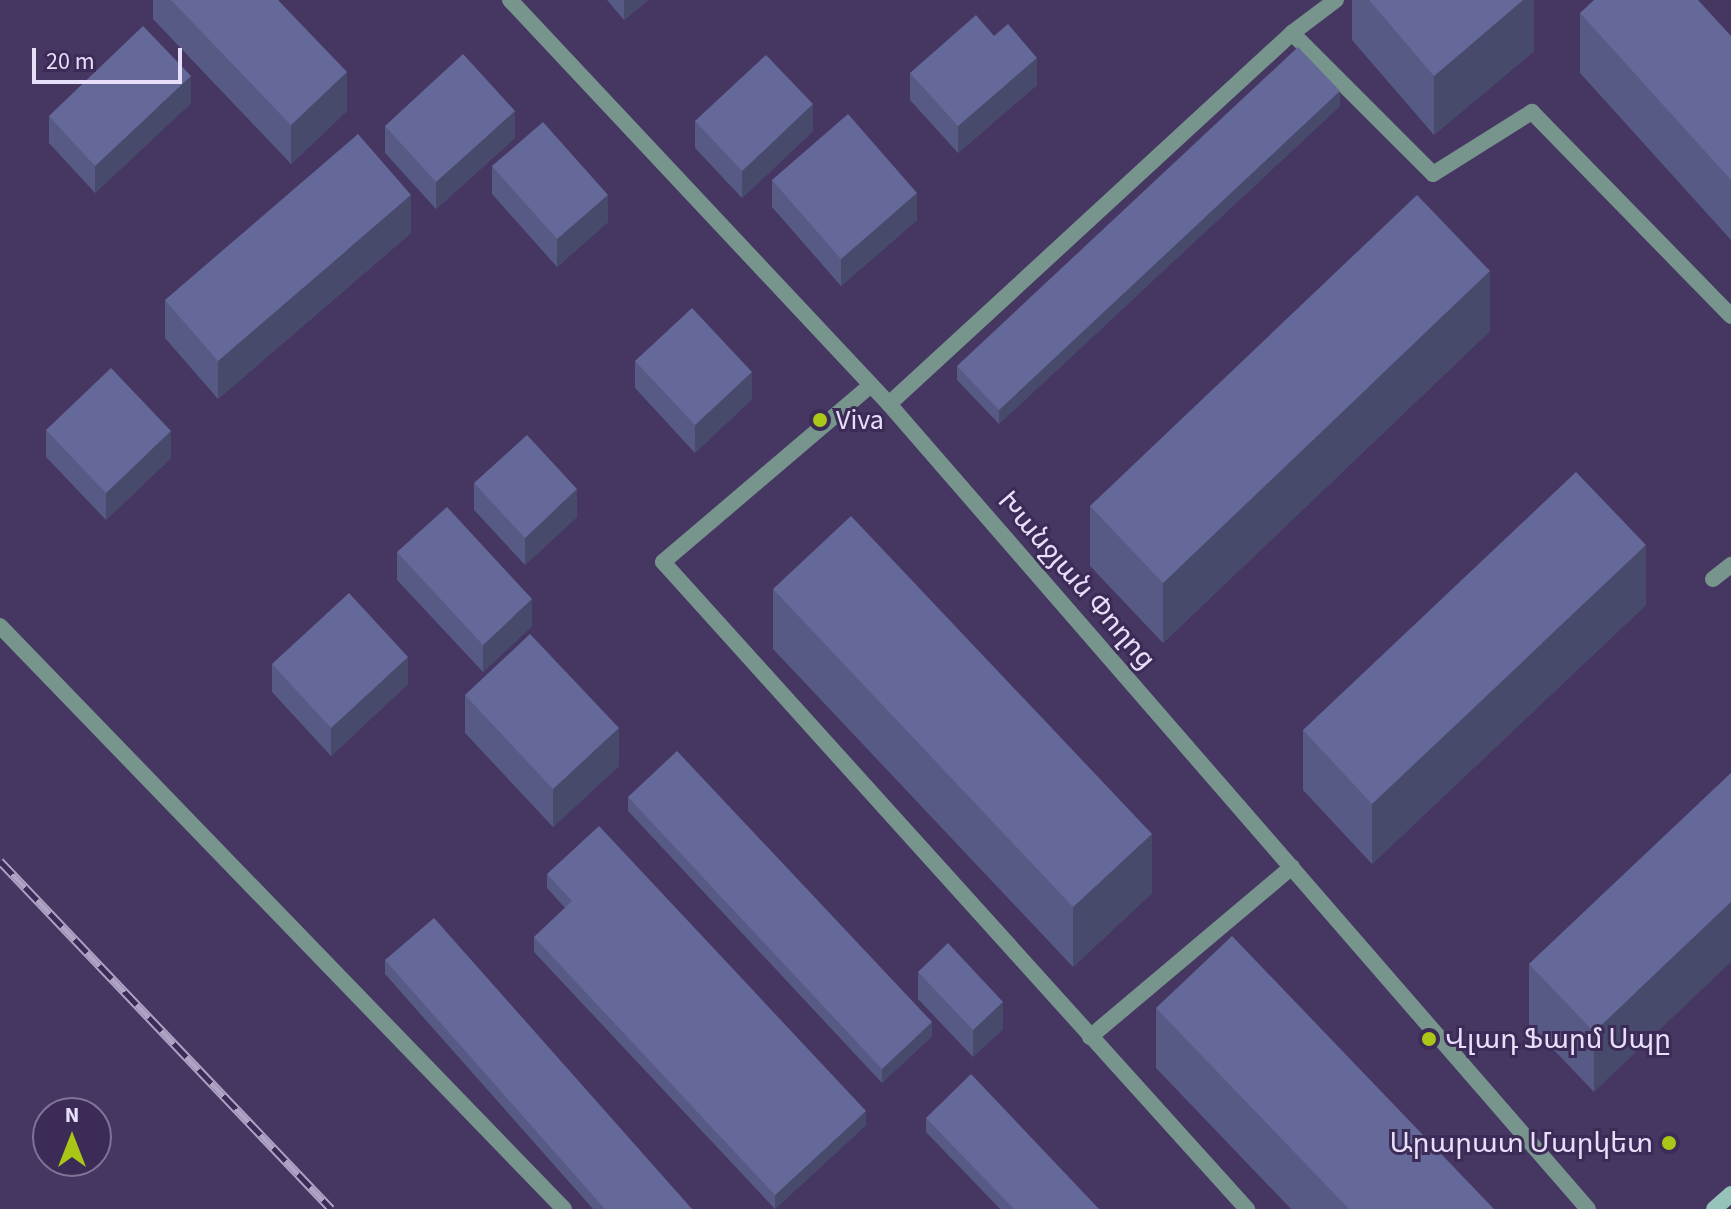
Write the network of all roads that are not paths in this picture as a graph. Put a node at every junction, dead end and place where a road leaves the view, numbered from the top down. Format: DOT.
graph roads {
  1 [pos="510,0"];
  2 [pos="1336,0"];
  3 [pos="1292,33"];
  4 [pos="1731,316"];
  5 [pos="871,385"];
  6 [pos="889,404"];
  7 [pos="1731,565"];
  8 [pos="1713,579"];
  9 [pos="0,626"];
  10 [pos="1292,867"];
  11 [pos="1090,1037"];
  12 [pos="1731,1194"];
  13 [pos="564,1209"];
  14 [pos="1247,1209"];
  15 [pos="1588,1209"];
  16 [pos="1714,1209"];
  1 -- 5 [label="street, Խանջյան Փողոց"];
  2 -- 3 [label="street"];
  3 -- 4 [label="street"];
  3 -- 6 [label="street"];
  5 -- 6 [label="street, Խանջյան Փողոց"];
  5 -- 11 [label="street"];
  6 -- 10 [label="street, Խանջյան Փողոց"];
  7 -- 8 [label="street"];
  9 -- 13 [label="street"];
  10 -- 11 [label="street"];
  10 -- 15 [label="street, Խանջյան Փողոց"];
  11 -- 14 [label="street"];
  12 -- 16 [label="main road"];
}
